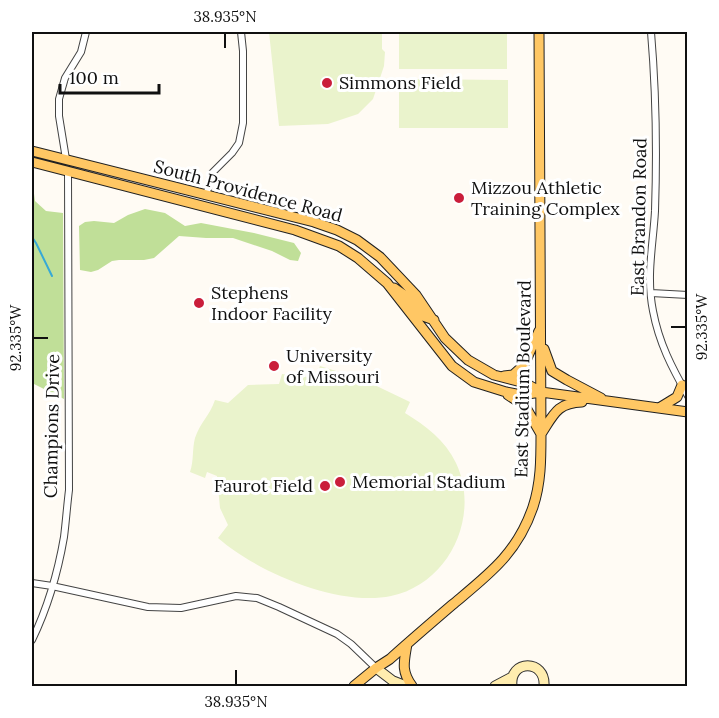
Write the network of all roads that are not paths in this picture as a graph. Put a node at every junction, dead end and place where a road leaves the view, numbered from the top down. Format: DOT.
graph roads {
  1 [pos="86,32"];
  2 [pos="241,32"];
  3 [pos="539,32"];
  4 [pos="651,32"];
  5 [pos="32,151"];
  6 [pos="66,159"];
  7 [pos="32,162"];
  8 [pos="68,171"];
  9 [pos="206,196"];
  10 [pos="387,283"];
  11 [pos="651,293"];
  12 [pos="687,295"];
  13 [pos="434,320"];
  14 [pos="541,326"];
  15 [pos="501,377"];
  16 [pos="682,385"];
  17 [pos="497,390"];
  18 [pos="541,392"];
  19 [pos="687,396"];
  20 [pos="606,401"];
  21 [pos="659,408"];
  22 [pos="687,412"];
  23 [pos="542,434"];
  24 [pos="32,583"];
  25 [pos="52,586"];
  26 [pos="32,640"];
  27 [pos="407,643"];
  28 [pos="376,668"];
  29 [pos="512,682"];
  30 [pos="544,683"];
  31 [pos="354,687"];
  32 [pos="406,687"];
  33 [pos="412,687"];
  34 [pos="495,687"];
  35 [pos="553,687"];
  1 -- 6 [label="street"];
  2 -- 9 [label="street"];
  3 -- 14 [label="main road, East Stadium Boulevard"];
  4 -- 11 [label="street, East Brandon Road"];
  5 -- 6 [label="main road, South Providence Road"];
  6 -- 9 [label="main road, South Providence Road"];
  7 -- 8 [label="main road, South Providence Road"];
  8 -- 10 [label="main road, South Providence Road"];
  8 -- 25 [label="street, Champions Drive"];
  9 -- 13 [label="main road, South Providence Road"];
  10 -- 13 [label="main road"];
  10 -- 17 [label="main road, South Providence Road"];
  11 -- 12 [label="street"];
  11 -- 16 [label="street, East Brandon Road"];
  13 -- 15 [label="main road, South Providence Road"];
  14 -- 15 [label="main road"];
  14 -- 18 [label="main road, East Stadium Boulevard"];
  14 -- 20 [label="main road"];
  15 -- 18 [label="main road, South Providence Road"];
  16 -- 19 [label="street, East Brandon Road"];
  16 -- 21 [label="main road"];
  17 -- 18 [label="main road, South Providence Road"];
  17 -- 23 [label="main road"];
  18 -- 20 [label="main road, South Providence Road"];
  18 -- 23 [label="main road, East Stadium Boulevard"];
  20 -- 21 [label="main road, South Providence Road"];
  20 -- 23 [label="main road"];
  21 -- 22 [label="main road, South Providence Road"];
  23 -- 27 [label="main road, East Stadium Boulevard"];
  24 -- 25 [label="street"];
  25 -- 26 [label="street, Champions Drive"];
  25 -- 28 [label="street"];
  27 -- 28 [label="main road, East Stadium Boulevard"];
  27 -- 33 [label="main road"];
  28 -- 31 [label="main road, East Stadium Boulevard"];
  28 -- 32 [label="street"];
  29 -- 30 [label="street"];
  29 -- 34 [label="street"];
  30 -- 35 [label="street"];
}
